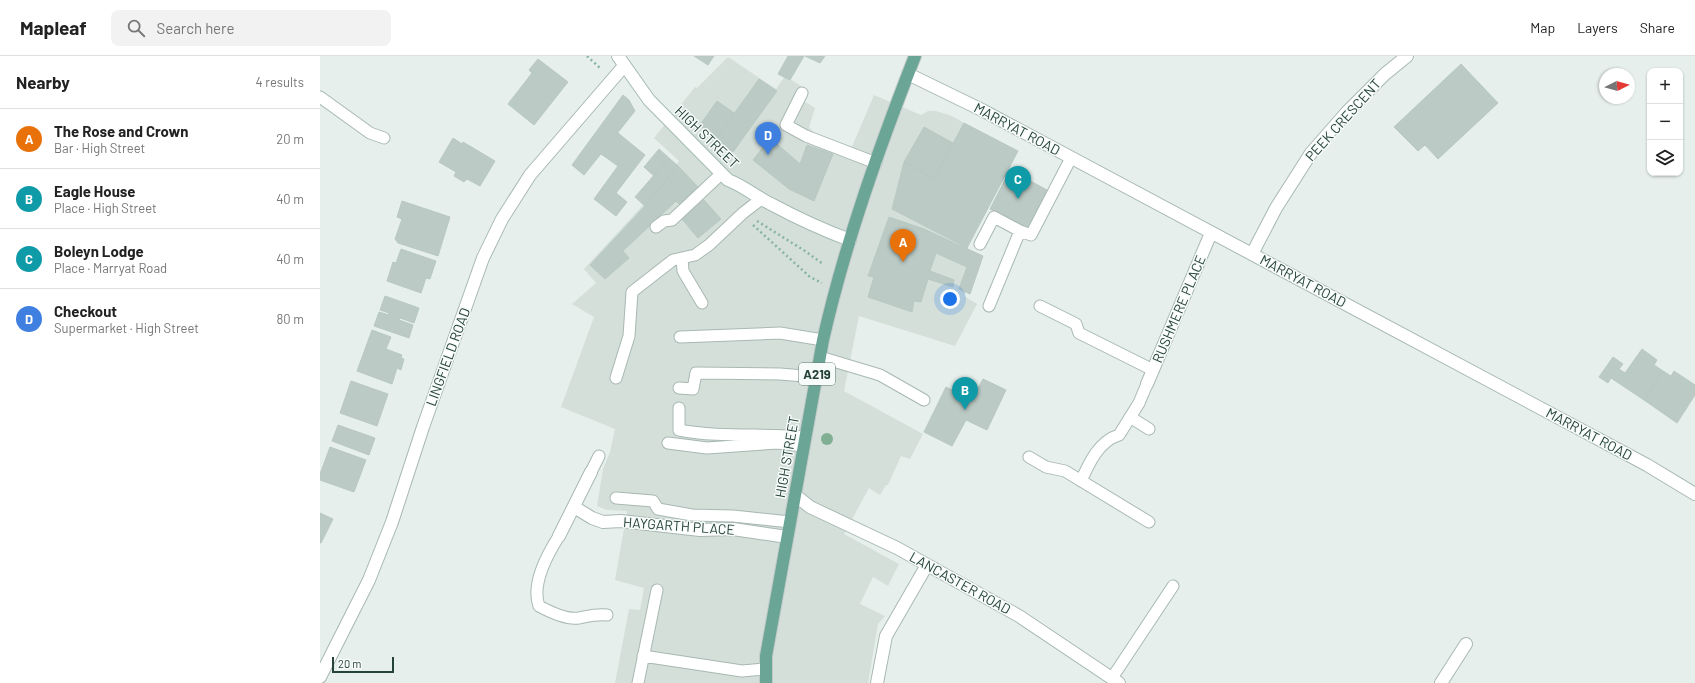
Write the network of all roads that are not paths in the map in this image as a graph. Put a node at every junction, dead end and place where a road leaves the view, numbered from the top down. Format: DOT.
graph roads {
  1 [pos="915,56"];
  2 [pos="1407,56"];
  3 [pos="621,61"];
  4 [pos="908,74"];
  5 [pos="802,93"];
  6 [pos="320,97"];
  7 [pos="384,138"];
  8 [pos="1071,158"];
  9 [pos="876,163"];
  10 [pos="721,174"];
  11 [pos="762,199"];
  12 [pos="656,228"];
  13 [pos="1020,231"];
  14 [pos="1211,233"];
  15 [pos="850,240"];
  16 [pos="980,244"];
  17 [pos="1252,254"];
  18 [pos="682,258"];
  19 [pos="702,303"];
  20 [pos="989,306"];
  21 [pos="1040,306"];
  22 [pos="680,337"];
  23 [pos="823,340"];
  24 [pos="820,357"];
  25 [pos="1153,370"];
  26 [pos="616,378"];
  27 [pos="816,378"];
  28 [pos="1146,384"];
  29 [pos="679,388"];
  30 [pos="924,400"];
  31 [pos="680,408"];
  32 [pos="1130,417"];
  33 [pos="1150,429"];
  34 [pos="805,441"];
  35 [pos="668,443"];
  36 [pos="599,456"];
  37 [pos="1029,457"];
  38 [pos="591,472"];
  39 [pos="1081,481"];
  40 [pos="795,494"];
  41 [pos="1695,494"];
  42 [pos="616,498"];
  43 [pos="574,507"];
  44 [pos="790,522"];
  45 [pos="1149,522"];
  46 [pos="559,536"];
  47 [pos="787,537"];
  48 [pos="927,565"];
  49 [pos="1173,586"];
  50 [pos="656,590"];
  51 [pos="607,615"];
  52 [pos="1466,644"];
  53 [pos="643,656"];
  54 [pos="765,669"];
  55 [pos="320,677"];
  56 [pos="1115,681"];
  57 [pos="638,683"];
  58 [pos="766,683"];
  59 [pos="877,683"];
  60 [pos="1441,683"];
  1 -- 4 [label="main road, A219"];
  2 -- 17 [label="street, PEEK CRESCENT"];
  3 -- 10 [label="street, HIGH STREET"];
  3 -- 55 [label="street, LINGFIELD ROAD"];
  4 -- 8 [label="street, MARRYAT ROAD"];
  4 -- 9 [label="main road, HIGH STREET / A219"];
  5 -- 9 [label="lane"];
  6 -- 7 [label="lane"];
  8 -- 13 [label="lane"];
  8 -- 14 [label="street, MARRYAT ROAD"];
  9 -- 15 [label="main road, HIGH STREET / A219"];
  10 -- 11 [label="street, HIGH STREET"];
  10 -- 12 [label="lane"];
  11 -- 15 [label="street, HIGH STREET"];
  11 -- 18 [label="lane"];
  13 -- 16 [label="lane"];
  13 -- 20 [label="lane"];
  14 -- 17 [label="street, MARRYAT ROAD"];
  14 -- 25 [label="street, RUSHMERE PLACE"];
  15 -- 23 [label="main road, HIGH STREET / A219"];
  17 -- 41 [label="street, MARRYAT ROAD"];
  18 -- 19 [label="lane"];
  18 -- 26 [label="lane"];
  21 -- 25 [label="lane"];
  22 -- 23 [label="lane"];
  23 -- 24 [label="main road, HIGH STREET / A219"];
  24 -- 27 [label="main road, HIGH STREET / A219"];
  24 -- 30 [label="lane"];
  25 -- 28 [label="street, RUSHMERE PLACE"];
  27 -- 29 [label="lane"];
  27 -- 34 [label="main road, HIGH STREET / A219"];
  28 -- 32 [label="lane"];
  31 -- 34 [label="lane"];
  32 -- 33 [label="lane"];
  32 -- 39 [label="lane"];
  34 -- 35 [label="lane"];
  34 -- 40 [label="main road, HIGH STREET / A219"];
  36 -- 38 [label="lane"];
  37 -- 39 [label="lane"];
  38 -- 43 [label="street"];
  39 -- 45 [label="lane"];
  40 -- 44 [label="main road, HIGH STREET / A219"];
  40 -- 48 [label="street, LANCASTER ROAD"];
  42 -- 44 [label="lane"];
  43 -- 46 [label="street"];
  43 -- 47 [label="street, HAYGARTH PLACE"];
  44 -- 47 [label="main road, HIGH STREET / A219"];
  46 -- 51 [label="lane"];
  47 -- 54 [label="main road, HIGH STREET / A219"];
  48 -- 56 [label="street, LANCASTER ROAD"];
  48 -- 59 [label="street"];
  49 -- 56 [label="lane"];
  50 -- 53 [label="lane"];
  52 -- 60 [label="street"];
  53 -- 54 [label="lane"];
  53 -- 57 [label="lane"];
  54 -- 58 [label="main road, HIGH STREET / A219"];
}
